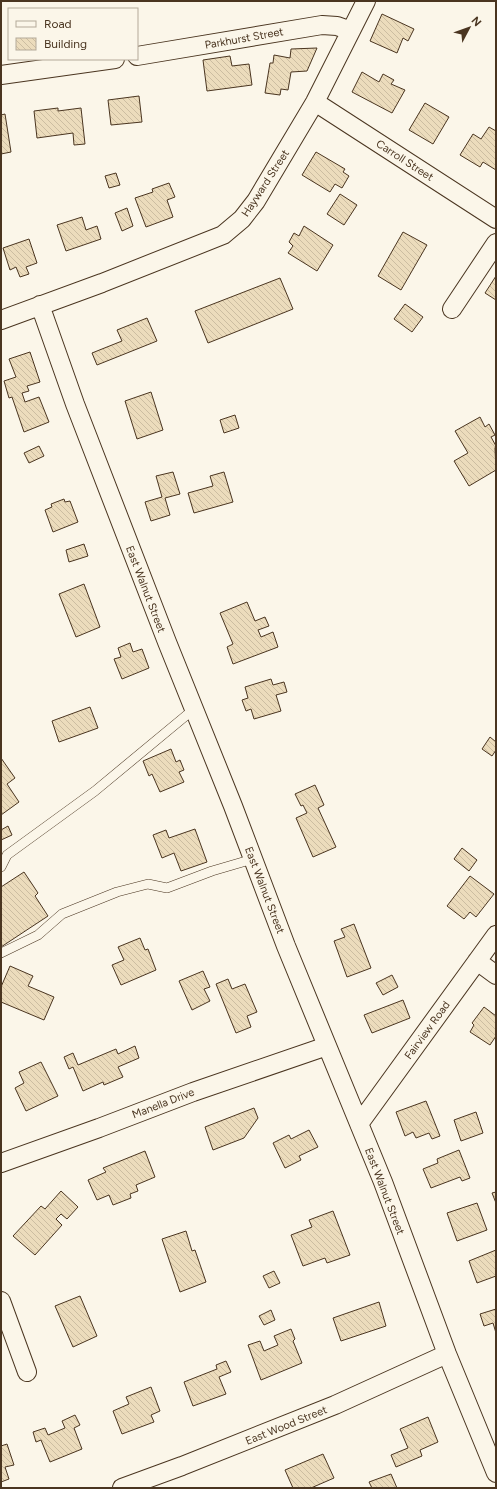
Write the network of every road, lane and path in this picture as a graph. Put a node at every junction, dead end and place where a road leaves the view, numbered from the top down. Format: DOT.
graph roads {
  1 [pos="366,1"];
  2 [pos="351,31"];
  3 [pos="138,56"];
  4 [pos="108,60"];
  5 [pos="1,75"];
  6 [pos="315,102"];
  7 [pos="496,219"];
  8 [pos="496,243"];
  9 [pos="40,305"];
  10 [pos="452,309"];
  11 [pos="1,320"];
  12 [pos="194,709"];
  13 [pos="253,860"];
  14 [pos="1,867"];
  15 [pos="496,935"];
  16 [pos="1,953"];
  17 [pos="477,961"];
  18 [pos="496,976"];
  19 [pos="327,1046"];
  20 [pos="359,1124"];
  21 [pos="1,1162"];
  22 [pos="1,1301"];
  23 [pos="447,1354"];
  24 [pos="27,1372"];
  25 [pos="496,1473"];
  26 [pos="122,1488"];
  1 -- 2 [label="street, Hayward Street"];
  2 -- 3 [label="street, Parkhurst Street"];
  2 -- 6 [label="street, Hayward Street"];
  4 -- 5 [label="street"];
  6 -- 7 [label="street, Carroll Street"];
  6 -- 9 [label="street, Hayward Street"];
  8 -- 10 [label="street"];
  9 -- 11 [label="street, Hayward Street"];
  9 -- 12 [label="street, East Walnut Street"];
  12 -- 13 [label="street, East Walnut Street"];
  12 -- 14 [label="lane"];
  13 -- 16 [label="lane"];
  13 -- 19 [label="street, East Walnut Street"];
  15 -- 17 [label="street, Fairview Road"];
  17 -- 18 [label="street"];
  17 -- 20 [label="street, Fairview Road"];
  19 -- 20 [label="street, East Walnut Street"];
  19 -- 21 [label="street, Manella Drive"];
  20 -- 23 [label="street, East Walnut Street"];
  22 -- 24 [label="street"];
  23 -- 25 [label="street, East Walnut Street"];
  23 -- 26 [label="street, East Wood Street"];
}
